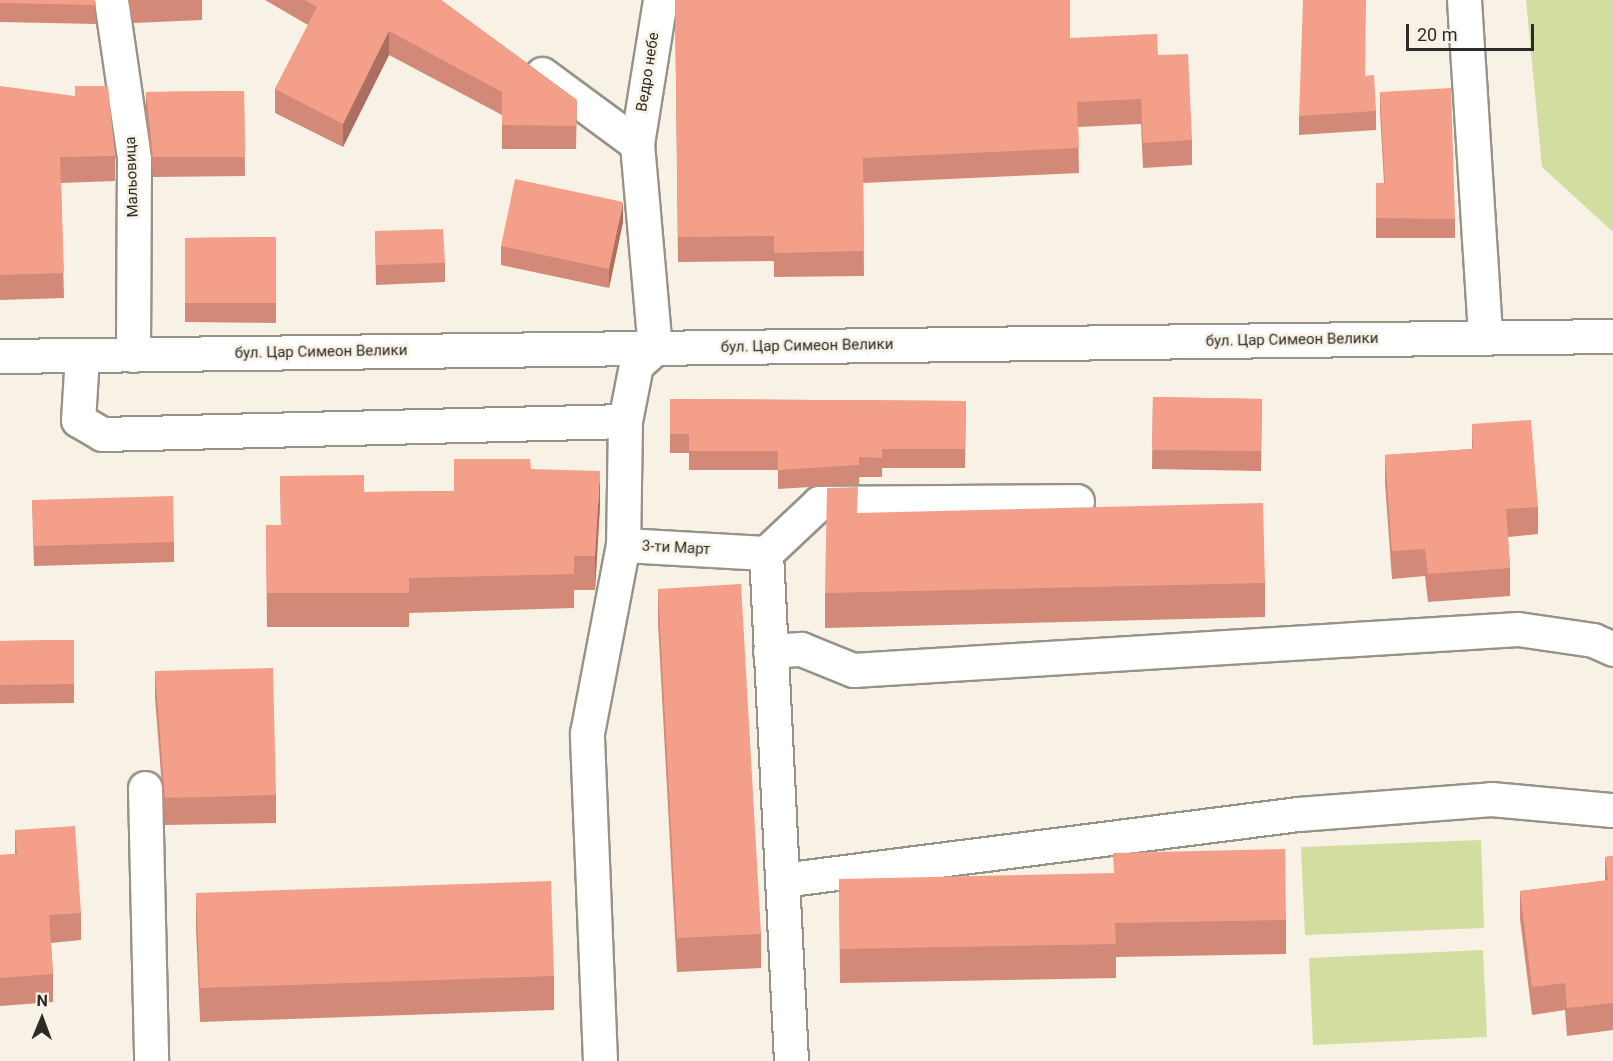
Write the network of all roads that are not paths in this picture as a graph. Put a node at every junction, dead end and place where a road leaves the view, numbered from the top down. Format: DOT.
graph roads {
  1 [pos="111,0"];
  2 [pos="660,0"];
  3 [pos="1464,0"];
  4 [pos="516,55"];
  5 [pos="637,144"];
  6 [pos="1613,336"];
  7 [pos="1485,337"];
  8 [pos="655,348"];
  9 [pos="82,355"];
  10 [pos="134,355"];
  11 [pos="0,356"];
  12 [pos="625,421"];
  13 [pos="1077,501"];
  14 [pos="623,545"];
  15 [pos="766,553"];
  16 [pos="1613,649"];
  17 [pos="770,651"];
  18 [pos="145,788"];
  19 [pos="1613,810"];
  20 [pos="782,880"];
  21 [pos="151,1061"];
  22 [pos="600,1061"];
  23 [pos="791,1061"];
  1 -- 10 [label="street, Мальовица"];
  2 -- 5 [label="street, Ведро небе"];
  3 -- 7 [label="street"];
  4 -- 5 [label="street"];
  5 -- 8 [label="street"];
  6 -- 7 [label="street, бул. Цар Симеон Велики"];
  7 -- 8 [label="street, бул. Цар Симеон Велики"];
  8 -- 10 [label="street, бул. Цар Симеон Велики"];
  8 -- 12 [label="street, 3-ти Март"];
  9 -- 10 [label="street, бул. Цар Симеон Велики"];
  9 -- 11 [label="street, бул. Цар Симеон Велики"];
  9 -- 12 [label="street"];
  12 -- 14 [label="street, 3-ти Март"];
  13 -- 15 [label="street"];
  14 -- 15 [label="street, 3-ти Март"];
  14 -- 22 [label="street"];
  15 -- 17 [label="street"];
  16 -- 17 [label="street"];
  17 -- 20 [label="street"];
  18 -- 21 [label="street"];
  19 -- 20 [label="street"];
  20 -- 23 [label="street"];
}
